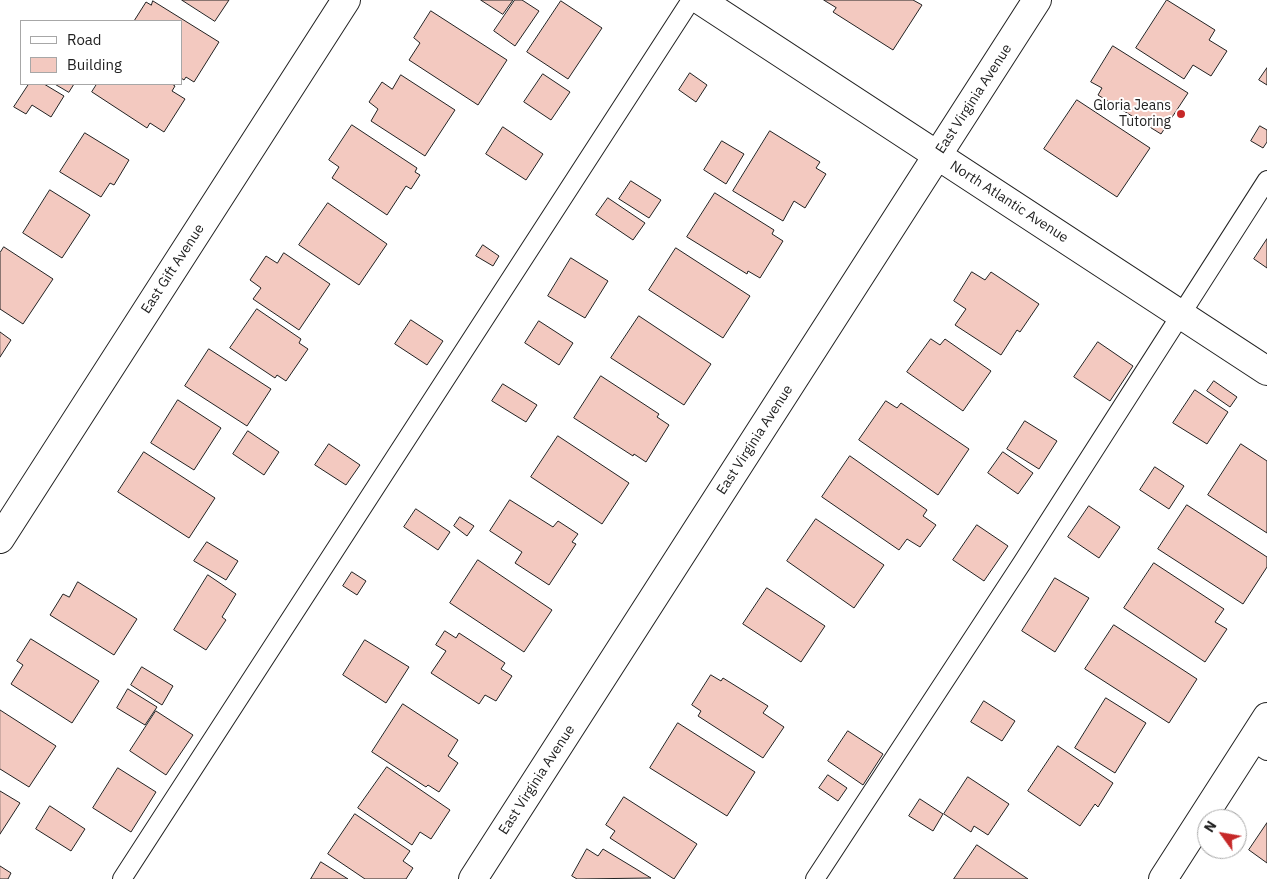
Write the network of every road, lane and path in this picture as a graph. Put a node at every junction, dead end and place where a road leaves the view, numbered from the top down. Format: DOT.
graph roads {
  1 [pos="346,0"];
  2 [pos="691,0"];
  3 [pos="700,0"];
  4 [pos="1037,0"];
  5 [pos="938,155"];
  6 [pos="1267,180"];
  7 [pos="1181,315"];
  8 [pos="1267,371"];
  9 [pos="0,539"];
  10 [pos="1267,717"];
  11 [pos="1259,746"];
  12 [pos="122,879"];
  13 [pos="473,879"];
  14 [pos="815,879"];
  15 [pos="1163,879"];
  1 -- 9 [label="street, East Gift Avenue"];
  2 -- 12 [label="lane"];
  3 -- 5 [label="street, North Atlantic Avenue"];
  4 -- 5 [label="street, East Virginia Avenue"];
  5 -- 7 [label="street, North Atlantic Avenue"];
  5 -- 13 [label="street, East Virginia Avenue"];
  6 -- 7 [label="lane"];
  7 -- 8 [label="street, North Atlantic Avenue"];
  7 -- 14 [label="lane"];
  10 -- 11 [label="street"];
  11 -- 15 [label="street"];
}
